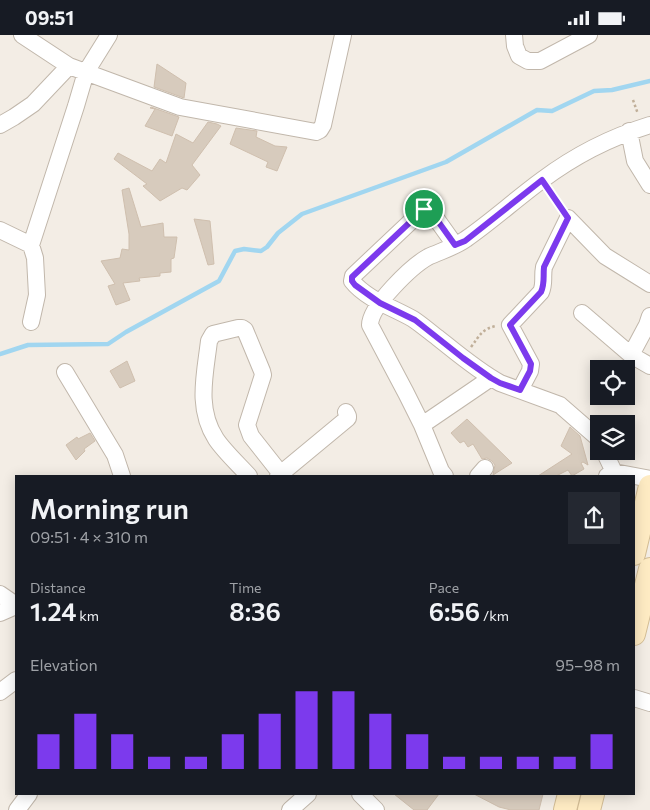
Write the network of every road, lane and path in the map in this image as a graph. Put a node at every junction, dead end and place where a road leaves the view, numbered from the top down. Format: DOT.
graph roads {
  1 [pos="22,35"];
  2 [pos="109,35"];
  3 [pos="343,35"];
  4 [pos="514,35"];
  5 [pos="587,36"];
  6 [pos="69,66"];
  7 [pos="86,72"];
  8 [pos="0,125"];
  9 [pos="650,125"];
  10 [pos="629,131"];
  11 [pos="542,180"];
  12 [pos="650,185"];
  13 [pos="568,218"];
  14 [pos="0,230"];
  15 [pos="31,245"];
  16 [pos="455,245"];
  17 [pos="650,284"];
  18 [pos="380,303"];
  19 [pos="582,313"];
  20 [pos="650,316"];
  21 [pos="32,322"];
  22 [pos="510,325"];
  23 [pos="631,355"];
  24 [pos="463,358"];
  25 [pos="650,367"];
  26 [pos="65,372"];
  27 [pos="491,378"];
  28 [pos="520,390"];
  29 [pos="346,412"];
  30 [pos="422,425"];
  31 [pos="590,431"];
  32 [pos="606,460"];
  33 [pos="610,474"];
  34 [pos="122,475"];
  35 [pos="248,475"];
  36 [pos="279,475"];
  37 [pos="444,475"];
  38 [pos="635,477"];
  39 [pos="650,479"];
  40 [pos="650,486"];
  41 [pos="635,550"];
  42 [pos="649,575"];
  43 [pos="0,594"];
  44 [pos="15,604"];
  45 [pos="15,606"];
  46 [pos="0,613"];
  47 [pos="635,630"];
  48 [pos="15,680"];
  49 [pos="0,692"];
  50 [pos="635,698"];
  51 [pos="650,703"];
  52 [pos="29,795"];
  53 [pos="307,795"];
  54 [pos="361,795"];
  55 [pos="569,795"];
  56 [pos="593,795"];
  57 [pos="18,810"];
  58 [pos="290,810"];
  59 [pos="376,810"];
  60 [pos="564,810"];
  61 [pos="589,810"];
  1 -- 6 [label="street"];
  2 -- 7 [label="street"];
  3 -- 7 [label="street"];
  4 -- 5 [label="street"];
  6 -- 7 [label="street"];
  6 -- 8 [label="street"];
  7 -- 15 [label="street"];
  9 -- 10 [label="street"];
  10 -- 11 [label="street"];
  10 -- 12 [label="street"];
  11 -- 13 [label="path"];
  11 -- 16 [label="street"];
  13 -- 17 [label="street"];
  13 -- 22 [label="street"];
  14 -- 15 [label="street"];
  15 -- 21 [label="street"];
  16 -- 18 [label="street"];
  16 -- 18 [label="street"];
  18 -- 24 [label="street"];
  18 -- 30 [label="street"];
  19 -- 23 [label="street"];
  20 -- 23 [label="street"];
  22 -- 24 [label="path"];
  22 -- 28 [label="street"];
  23 -- 25 [label="street"];
  24 -- 27 [label="street"];
  26 -- 34 [label="street"];
  27 -- 28 [label="street"];
  27 -- 30 [label="street"];
  28 -- 31 [label="street"];
  29 -- 36 [label="street"];
  30 -- 37 [label="street"];
  32 -- 33 [label="street"];
  35 -- 36 [label="street"];
  38 -- 39 [label="street"];
  40 -- 41 [label="main road"];
  42 -- 47 [label="main road"];
  43 -- 44 [label="street"];
  45 -- 46 [label="street"];
  48 -- 49 [label="street"];
  50 -- 51 [label="street"];
  52 -- 57 [label="street"];
  53 -- 58 [label="street"];
  54 -- 59 [label="street"];
  55 -- 60 [label="main road"];
  56 -- 61 [label="main road"];
}
